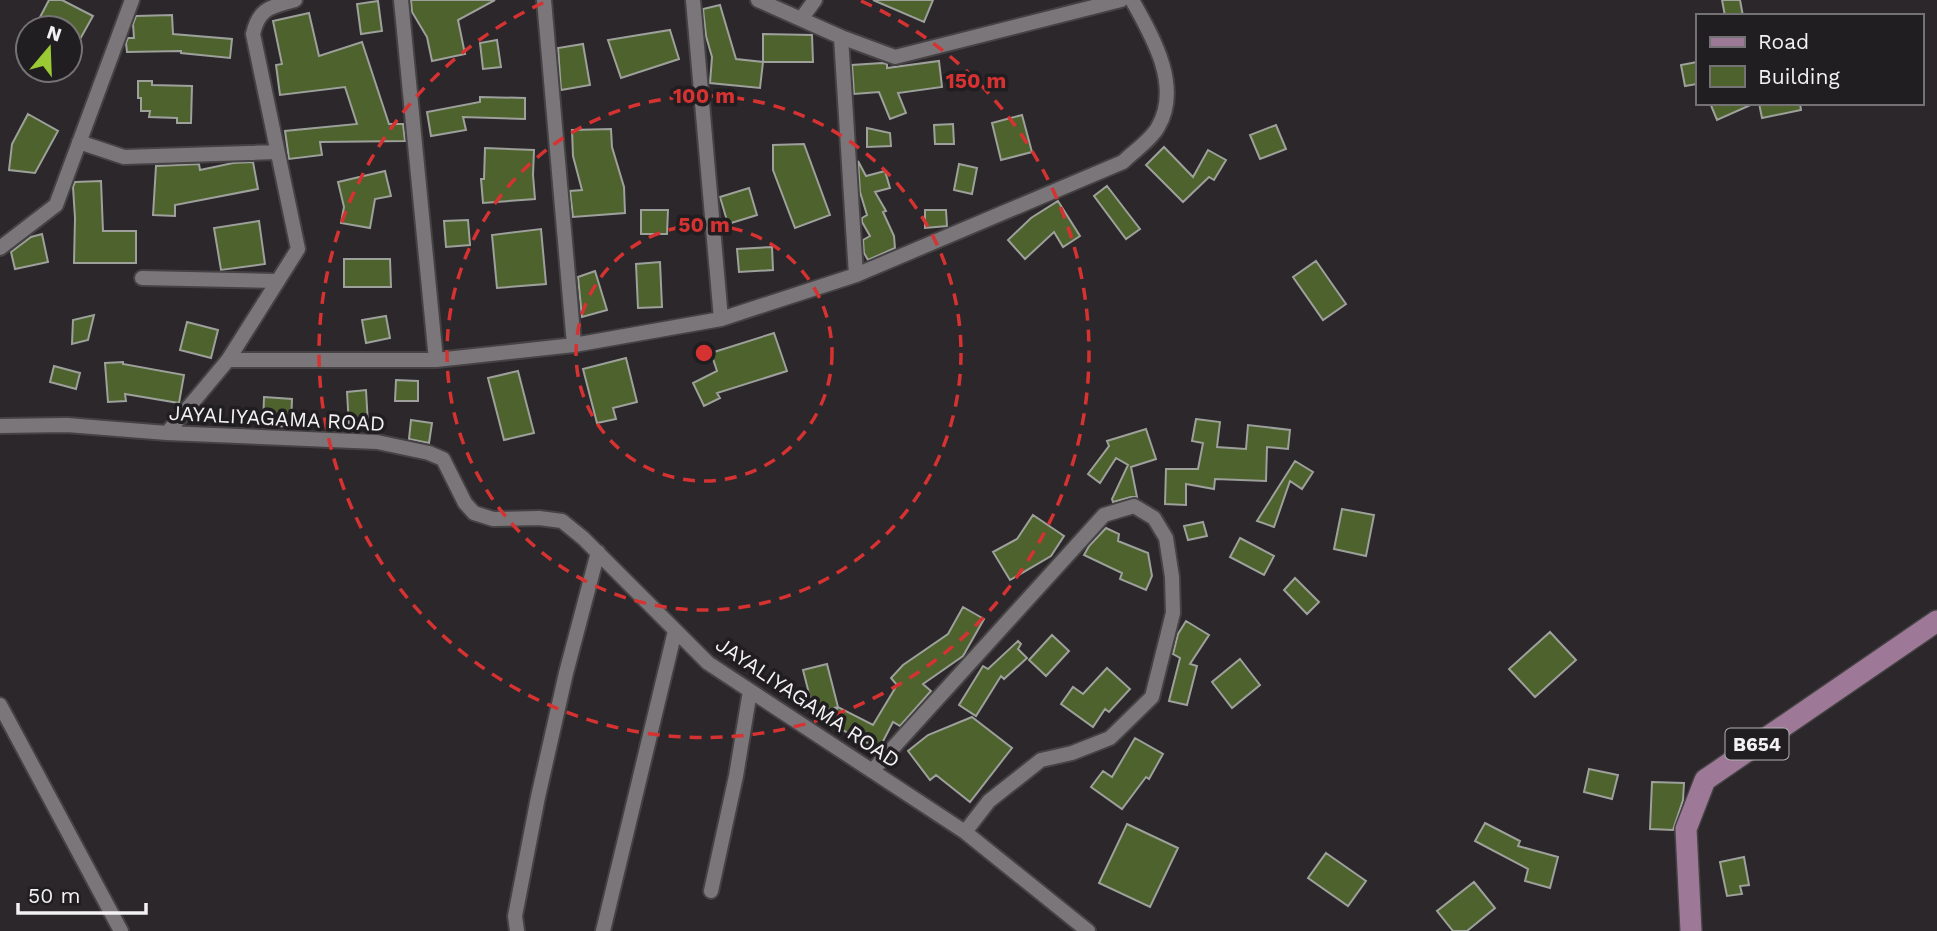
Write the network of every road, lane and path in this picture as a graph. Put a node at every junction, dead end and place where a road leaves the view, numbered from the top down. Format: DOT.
graph roads {
  1 [pos="132,0"];
  2 [pos="295,0"];
  3 [pos="401,0"];
  4 [pos="544,0"];
  5 [pos="693,0"];
  6 [pos="758,0"];
  7 [pos="815,0"];
  8 [pos="1121,0"];
  9 [pos="1132,0"];
  10 [pos="801,19"];
  11 [pos="841,37"];
  12 [pos="79,142"];
  13 [pos="277,152"];
  14 [pos="0,248"];
  15 [pos="856,275"];
  16 [pos="142,278"];
  17 [pos="277,281"];
  18 [pos="721,319"];
  19 [pos="574,345"];
  20 [pos="228,360"];
  21 [pos="436,360"];
  22 [pos="0,426"];
  23 [pos="167,433"];
  24 [pos="598,552"];
  25 [pos="1937,621"];
  26 [pos="675,631"];
  27 [pos="750,691"];
  28 [pos="0,705"];
  29 [pos="872,771"];
  30 [pos="965,832"];
  31 [pos="711,891"];
  32 [pos="121,931"];
  33 [pos="517,931"];
  34 [pos="603,931"];
  35 [pos="1088,931"];
  36 [pos="1691,931"];
  1 -- 12 [label="street"];
  2 -- 13 [label="street"];
  3 -- 21 [label="street"];
  4 -- 19 [label="street"];
  5 -- 18 [label="street"];
  6 -- 10 [label="street"];
  7 -- 10 [label="street"];
  8 -- 11 [label="street"];
  9 -- 15 [label="street"];
  10 -- 11 [label="street"];
  11 -- 15 [label="street"];
  12 -- 13 [label="street"];
  12 -- 14 [label="street"];
  13 -- 17 [label="street"];
  15 -- 18 [label="street"];
  16 -- 17 [label="street"];
  17 -- 20 [label="street"];
  18 -- 19 [label="street"];
  19 -- 21 [label="street"];
  20 -- 21 [label="street"];
  20 -- 23 [label="street"];
  22 -- 23 [label="street, JAYALIYAGAMA ROAD"];
  23 -- 24 [label="street, JAYALIYAGAMA ROAD"];
  24 -- 26 [label="street, JAYALIYAGAMA ROAD"];
  24 -- 33 [label="street"];
  25 -- 36 [label="main road, B654"];
  26 -- 27 [label="street, JAYALIYAGAMA ROAD"];
  26 -- 34 [label="street"];
  27 -- 29 [label="street, JAYALIYAGAMA ROAD"];
  27 -- 31 [label="street"];
  28 -- 32 [label="street"];
  29 -- 30 [label="street, JAYALIYAGAMA ROAD"];
  29 -- 30 [label="street"];
  30 -- 35 [label="street, JAYALIYAGAMA ROAD"];
}
